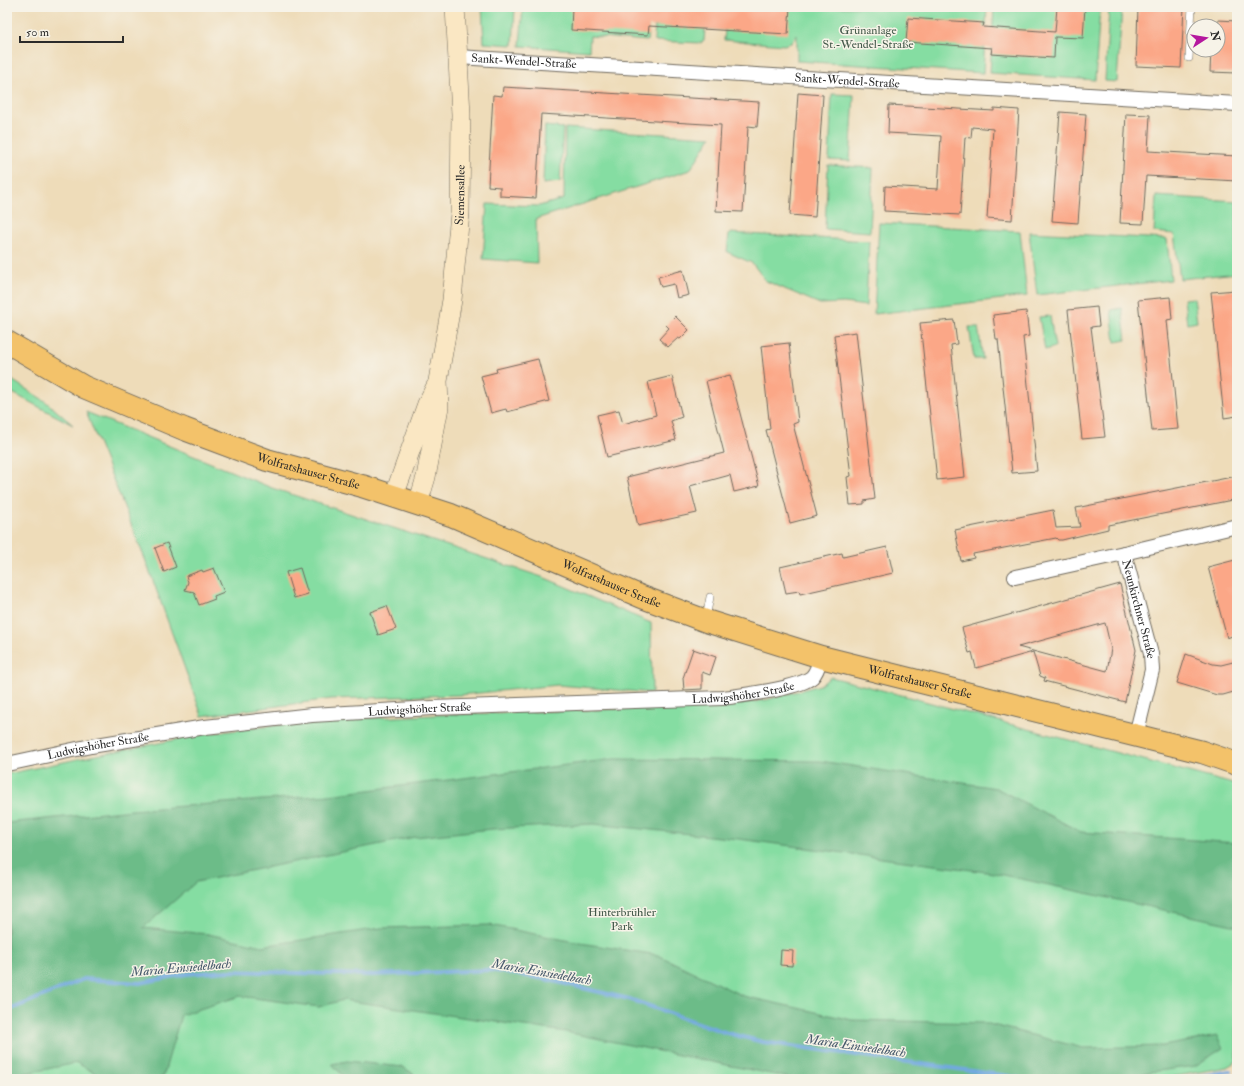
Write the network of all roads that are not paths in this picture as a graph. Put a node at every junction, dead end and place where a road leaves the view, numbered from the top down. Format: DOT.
graph roads {
  1 [pos="455,7"];
  2 [pos="1192,7"];
  3 [pos="1191,18"];
  4 [pos="458,57"];
  5 [pos="1237,104"];
  6 [pos="7,342"];
  7 [pos="438,381"];
  8 [pos="394,496"];
  9 [pos="418,504"];
  10 [pos="1237,526"];
  11 [pos="1124,553"];
  12 [pos="1015,577"];
  13 [pos="710,597"];
  14 [pos="706,621"];
  15 [pos="821,657"];
  16 [pos="1136,735"];
  17 [pos="7,764"];
  18 [pos="1237,764"];
  1 -- 4 [label="main road, Siemensallee"];
  2 -- 3 [label="lane"];
  4 -- 5 [label="street, Sankt-Wendel-Straße"];
  4 -- 7 [label="main road, Siemensallee"];
  6 -- 8 [label="main road, Wolfratshauser Straße"];
  7 -- 8 [label="main road, Siemensallee"];
  7 -- 9 [label="main road, Siemensallee"];
  8 -- 9 [label="main road, Wolfratshauser Straße"];
  9 -- 14 [label="main road, Wolfratshauser Straße"];
  10 -- 11 [label="street, Neunkirchner Straße"];
  11 -- 12 [label="street, Neunkirchner Straße"];
  11 -- 16 [label="street, Neunkirchner Straße"];
  13 -- 14 [label="lane"];
  14 -- 15 [label="main road, Wolfratshauser Straße"];
  15 -- 16 [label="main road, Wolfratshauser Straße"];
  15 -- 17 [label="street, Ludwigshöher Straße"];
  16 -- 18 [label="main road, Wolfratshauser Straße"];
}
